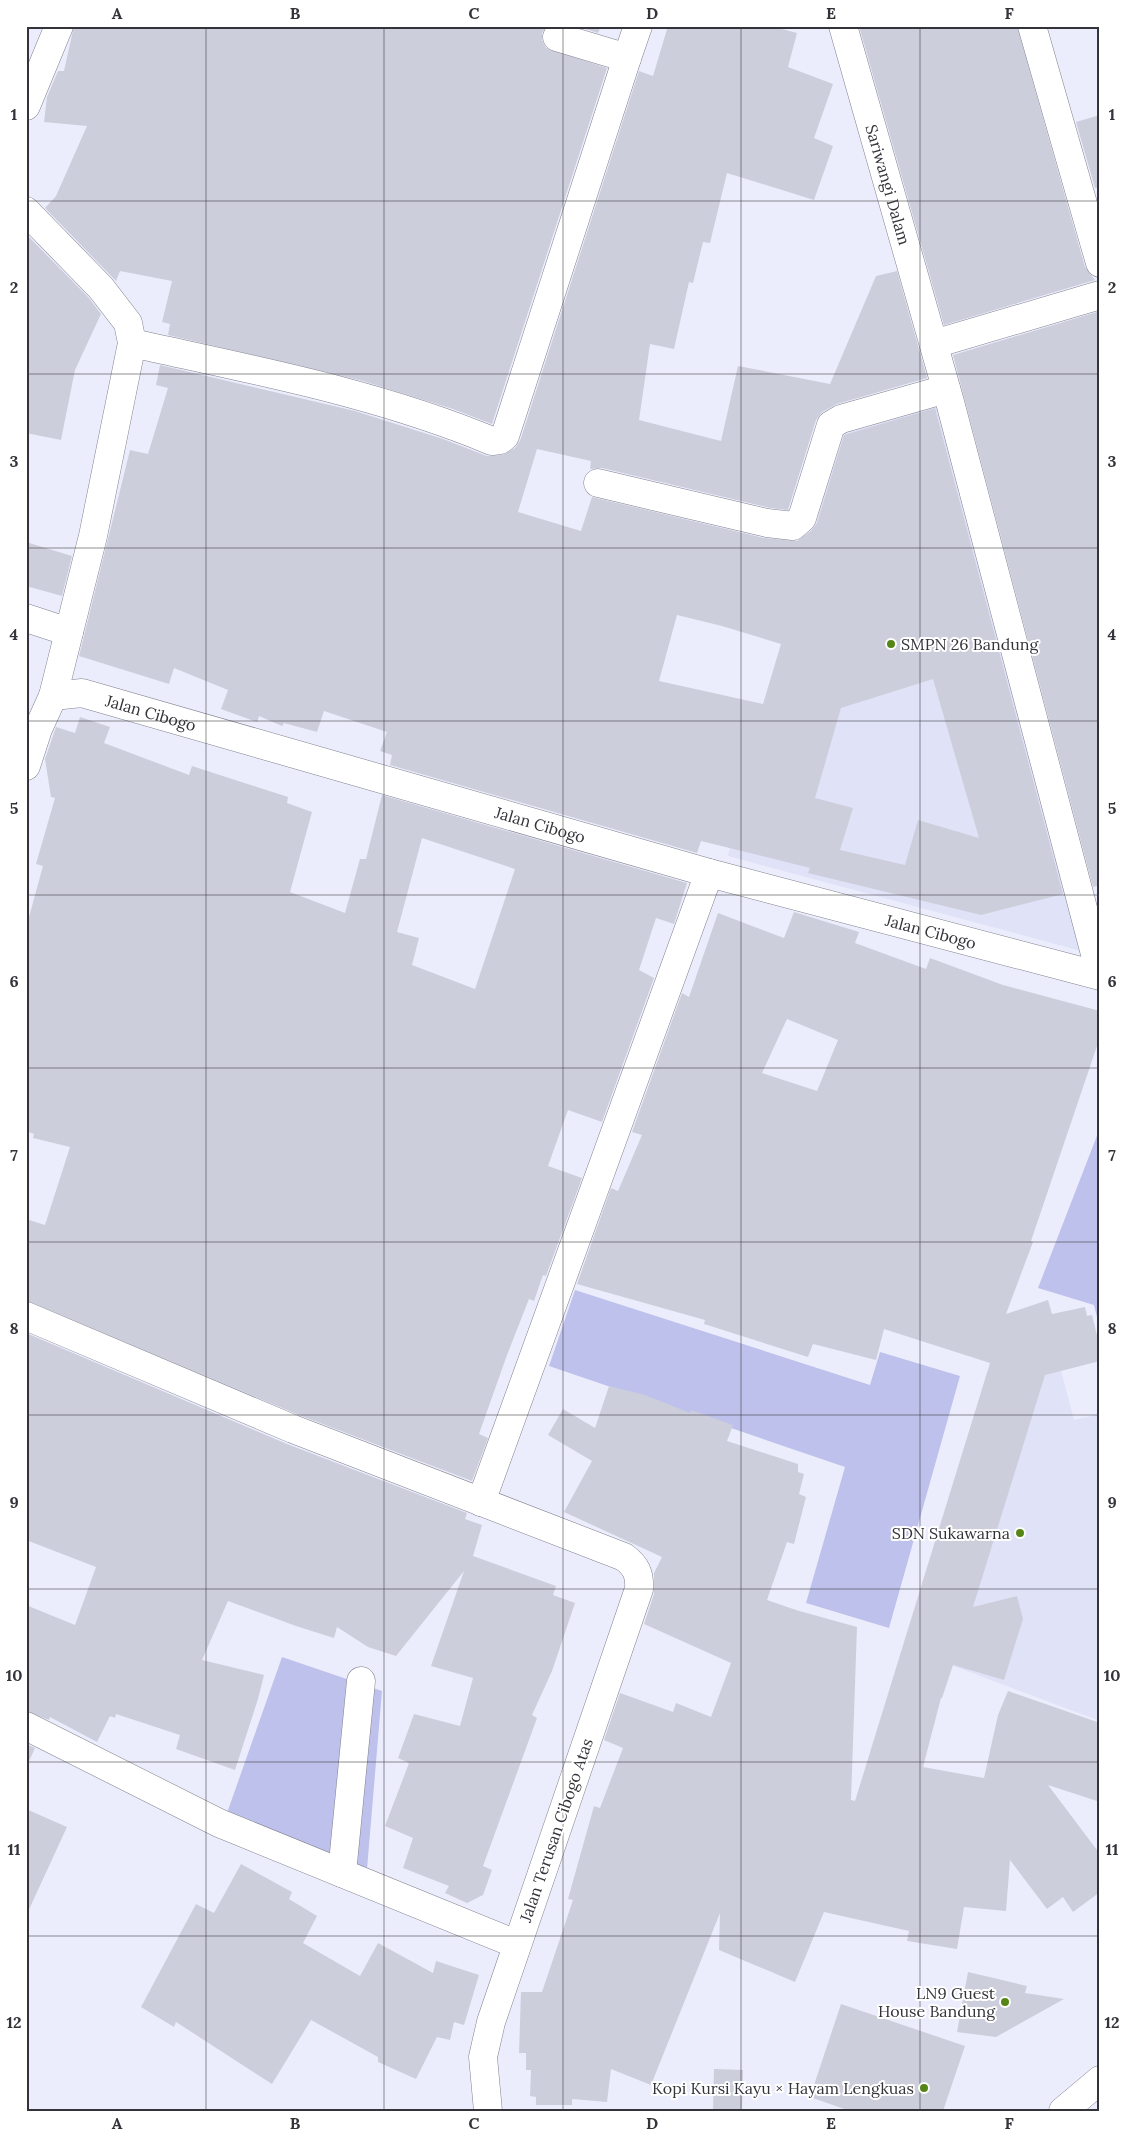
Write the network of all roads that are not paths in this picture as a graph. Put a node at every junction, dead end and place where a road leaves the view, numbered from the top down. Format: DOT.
graph roads {
  1 [pos="59,26"];
  2 [pos="638,26"];
  3 [pos="843,26"];
  4 [pos="1032,26"];
  5 [pos="557,37"];
  6 [pos="627,58"];
  7 [pos="26,106"];
  8 [pos="26,210"];
  9 [pos="1100,263"];
  10 [pos="1100,295"];
  11 [pos="132,343"];
  12 [pos="934,344"];
  13 [pos="946,389"];
  14 [pos="598,483"];
  15 [pos="26,618"];
  16 [pos="69,632"];
  17 [pos="53,696"];
  18 [pos="26,766"];
  19 [pos="709,873"];
  20 [pos="1100,975"];
  21 [pos="26,1316"];
  22 [pos="481,1502"];
  23 [pos="361,1681"];
  24 [pos="26,1726"];
  25 [pos="342,1873"];
  26 [pos="516,1944"];
  27 [pos="1100,2080"];
  28 [pos="488,2111"];
  29 [pos="1063,2111"];
  1 -- 7 [label="street"];
  2 -- 6 [label="street"];
  3 -- 12 [label="street, Sariwangi Dalam"];
  4 -- 9 [label="street"];
  5 -- 6 [label="street"];
  6 -- 11 [label="street"];
  8 -- 11 [label="street"];
  10 -- 12 [label="street"];
  11 -- 16 [label="street"];
  12 -- 13 [label="street, Sariwangi Dalam"];
  13 -- 14 [label="street"];
  13 -- 20 [label="street, Sariwangi Dalam"];
  15 -- 16 [label="street"];
  16 -- 17 [label="street"];
  17 -- 18 [label="street"];
  17 -- 19 [label="street, Jalan Cibogo"];
  19 -- 20 [label="street, Jalan Cibogo"];
  19 -- 22 [label="street"];
  21 -- 22 [label="street"];
  22 -- 26 [label="street, Jalan Terusan Cibogo Atas"];
  23 -- 25 [label="street"];
  24 -- 25 [label="street"];
  25 -- 26 [label="street"];
  26 -- 28 [label="street, Jalan Terusan Cibogo Atas"];
  27 -- 29 [label="street"];
}
